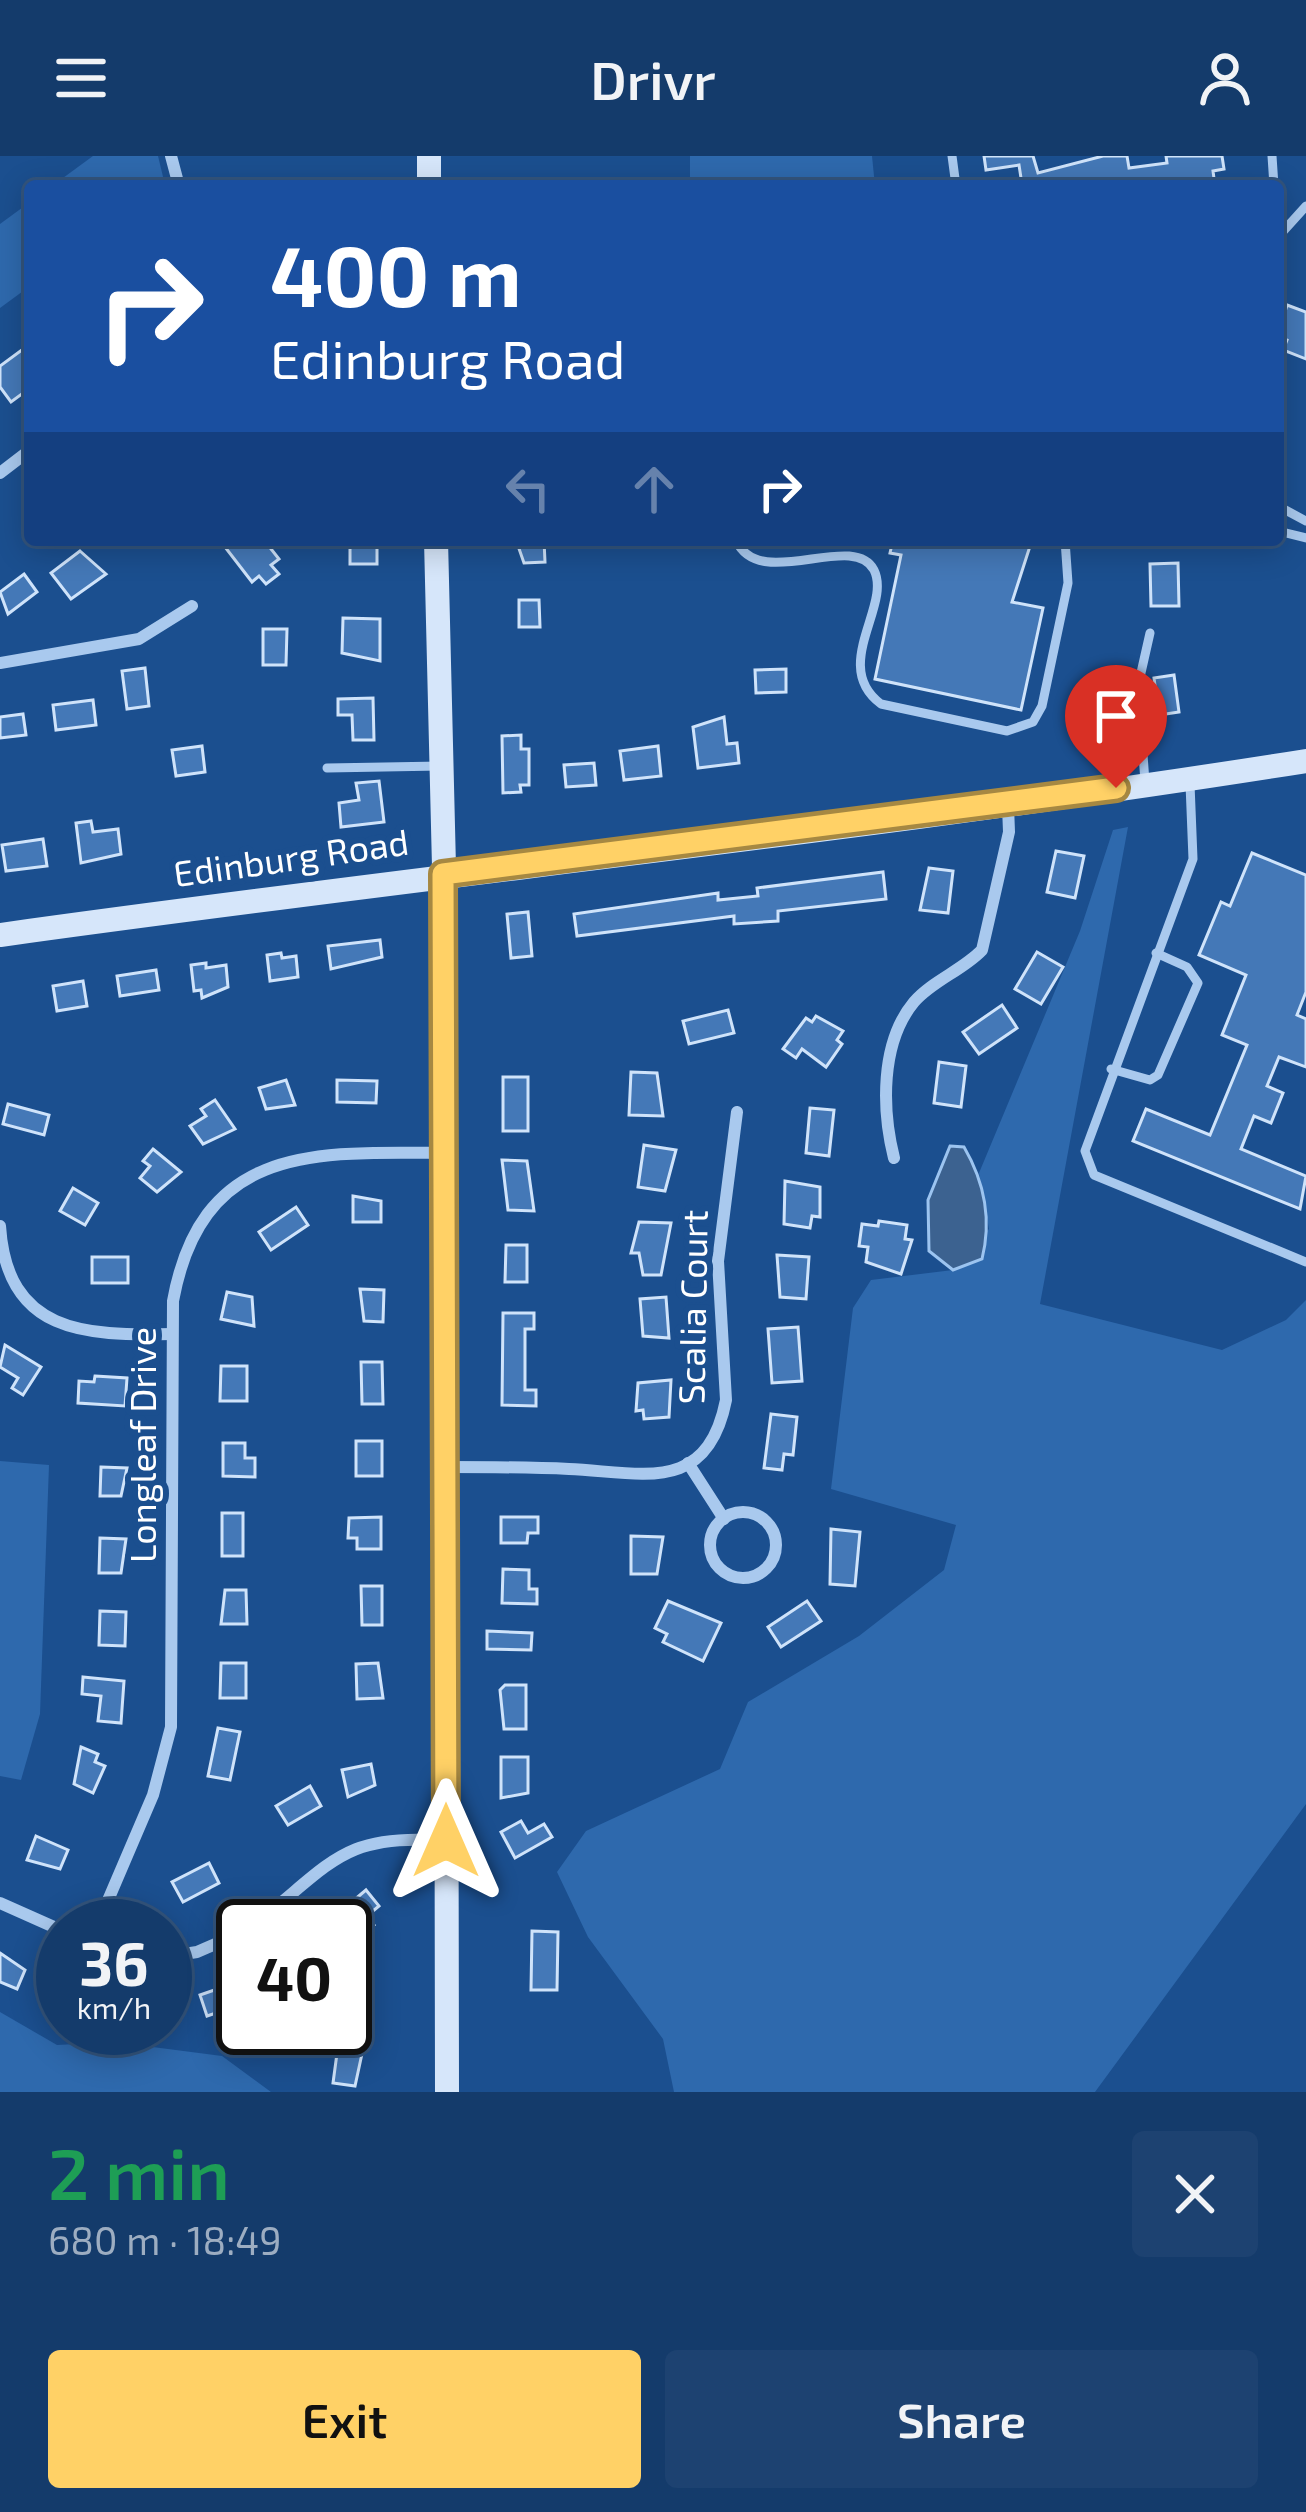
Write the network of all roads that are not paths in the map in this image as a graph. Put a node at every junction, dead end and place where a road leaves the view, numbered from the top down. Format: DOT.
graph roads {
  1 [pos="1306,206"];
  2 [pos="1284,230"];
  3 [pos="436,546"];
  4 [pos="739,546"];
  5 [pos="1065,546"];
  6 [pos="192,606"];
  7 [pos="1150,633"];
  8 [pos="0,663"];
  9 [pos="1306,761"];
  10 [pos="441,766"];
  11 [pos="327,768"];
  12 [pos="1306,771"];
  13 [pos="1235,772"];
  14 [pos="1190,778"];
  15 [pos="1145,784"];
  16 [pos="1007,806"];
  17 [pos="443,874"];
  18 [pos="0,935"];
  19 [pos="1156,953"];
  20 [pos="1111,1069"];
  21 [pos="737,1112"];
  22 [pos="445,1153"];
  23 [pos="894,1158"];
  24 [pos="0,1226"];
  25 [pos="1306,1262"];
  26 [pos="172,1334"];
  27 [pos="688,1463"];
  28 [pos="446,1466"];
  29 [pos="724,1519"];
  30 [pos="446,1841"];
  31 [pos="109,1899"];
  32 [pos="288,1899"];
  33 [pos="0,1903"];
  34 [pos="36,1919"];
  35 [pos="447,2092"];
  1 -- 2 [label="lane"];
  3 -- 10 [label="street"];
  4 -- 5 [label="lane"];
  6 -- 8 [label="street"];
  7 -- 15 [label="lane"];
  9 -- 13 [label="street, Edinburg Road"];
  10 -- 11 [label="lane"];
  10 -- 17 [label="street"];
  12 -- 13 [label="street, Edinburg Road"];
  13 -- 14 [label="street, Edinburg Road"];
  14 -- 15 [label="street, Edinburg Road"];
  14 -- 19 [label="lane"];
  15 -- 16 [label="street, Edinburg Road"];
  16 -- 17 [label="street, Edinburg Road"];
  16 -- 23 [label="street"];
  17 -- 18 [label="street, Edinburg Road"];
  17 -- 22 [label="street"];
  19 -- 20 [label="lane"];
  19 -- 20 [label="lane"];
  20 -- 25 [label="lane"];
  21 -- 27 [label="street, Scalia Court"];
  22 -- 26 [label="street, Longleaf Drive"];
  22 -- 28 [label="street"];
  24 -- 26 [label="street"];
  26 -- 31 [label="street, Longleaf Drive"];
  27 -- 28 [label="street"];
  27 -- 29 [label="street"];
  28 -- 30 [label="street"];
  29 -- 29 [label="street"];
  30 -- 32 [label="street"];
  30 -- 35 [label="street"];
  33 -- 34 [label="street"];
}
